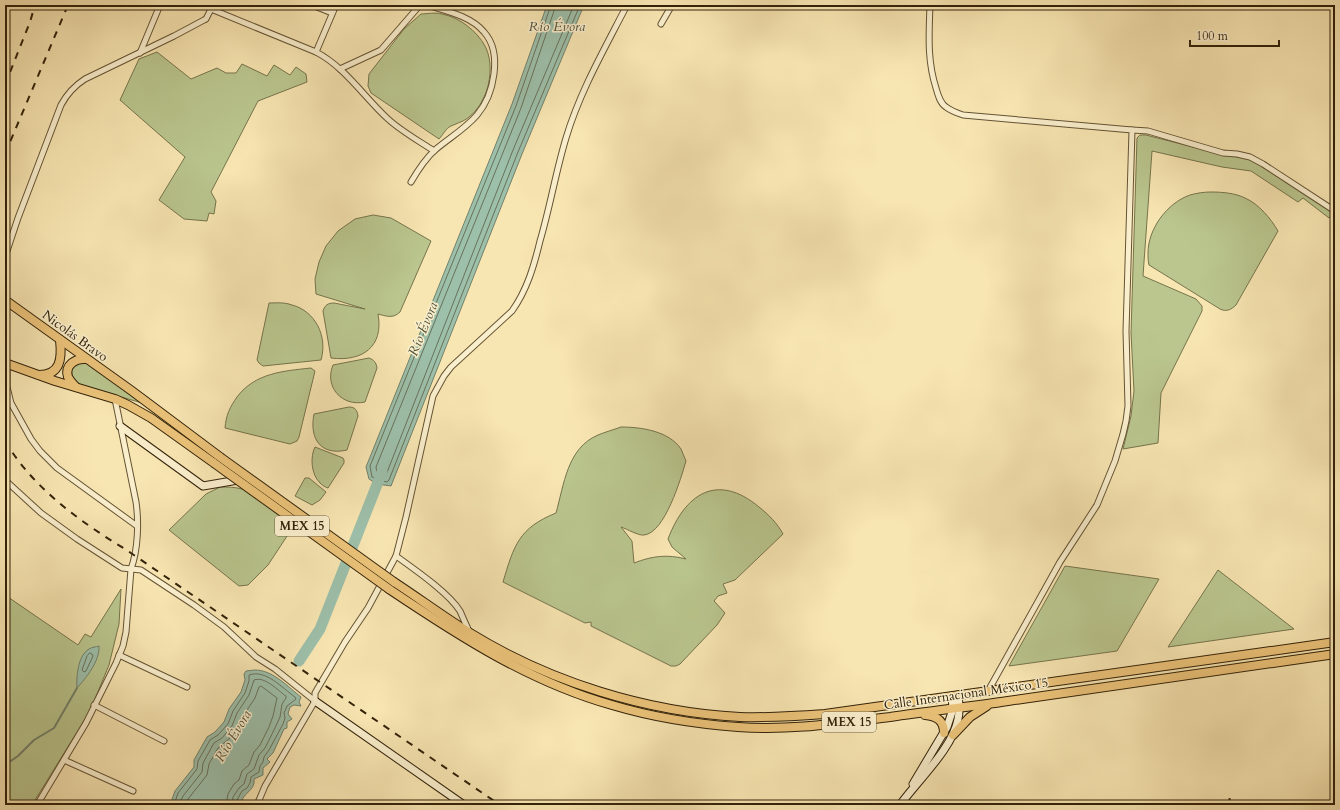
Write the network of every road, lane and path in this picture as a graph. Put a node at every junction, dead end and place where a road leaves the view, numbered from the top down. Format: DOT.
graph roads {
  1 [pos="160,5"];
  2 [pos="312,5"];
  3 [pos="336,5"];
  4 [pos="420,5"];
  5 [pos="427,5"];
  6 [pos="627,5"];
  7 [pos="672,5"];
  8 [pos="930,5"];
  9 [pos="212,7"];
  10 [pos="332,13"];
  11 [pos="661,24"];
  12 [pos="316,52"];
  13 [pos="140,53"];
  14 [pos="340,69"];
  15 [pos="1132,130"];
  16 [pos="434,151"];
  17 [pos="412,182"];
  18 [pos="1335,211"];
  19 [pos="5,256"];
  20 [pos="5,300"];
  21 [pos="60,340"];
  22 [pos="86,358"];
  23 [pos="6,363"];
  24 [pos="38,375"];
  25 [pos="77,388"];
  26 [pos="115,399"];
  27 [pos="120,426"];
  28 [pos="217,460"];
  29 [pos="5,480"];
  30 [pos="238,480"];
  31 [pos="137,526"];
  32 [pos="396,556"];
  33 [pos="131,569"];
  34 [pos="392,586"];
  35 [pos="470,633"];
  36 [pos="1335,642"];
  37 [pos="119,654"];
  38 [pos="1335,654"];
  39 [pos="187,687"];
  40 [pos="988,691"];
  41 [pos="955,695"];
  42 [pos="314,701"];
  43 [pos="991,704"];
  44 [pos="94,706"];
  45 [pos="956,708"];
  46 [pos="913,714"];
  47 [pos="944,733"];
  48 [pos="953,735"];
  49 [pos="164,741"];
  50 [pos="64,760"];
  51 [pos="133,791"];
  52 [pos="910,792"];
  53 [pos="37,805"];
  54 [pos="257,805"];
  55 [pos="464,805"];
  56 [pos="900,805"];
  1 -- 13 [label="street"];
  2 -- 10 [label="street"];
  3 -- 10 [label="street"];
  4 -- 14 [label="street"];
  5 -- 16 [label="street"];
  6 -- 32 [label="street"];
  7 -- 11 [label="street"];
  8 -- 15 [label="street"];
  9 -- 12 [label="street"];
  9 -- 13 [label="street"];
  10 -- 12 [label="street"];
  12 -- 14 [label="street"];
  13 -- 19 [label="street"];
  14 -- 16 [label="street"];
  15 -- 18 [label="street"];
  15 -- 40 [label="street"];
  16 -- 17 [label="street"];
  20 -- 21 [label="main road, Nicolás Bravo / MEX 15"];
  21 -- 22 [label="main road, Nicolás Bravo / MEX 15"];
  21 -- 24 [label="main road"];
  22 -- 25 [label="main road"];
  22 -- 28 [label="main road, Nicolás Bravo / MEX 15"];
  23 -- 24 [label="main road, MEX 15"];
  23 -- 31 [label="street"];
  24 -- 25 [label="main road, MEX 15"];
  25 -- 26 [label="main road, MEX 15"];
  26 -- 27 [label="street"];
  26 -- 28 [label="main road, MEX 15"];
  27 -- 30 [label="street"];
  27 -- 31 [label="street"];
  28 -- 30 [label="main road, MEX 15, bridge"];
  28 -- 34 [label="main road, MEX 15, bridge"];
  29 -- 33 [label="street"];
  30 -- 34 [label="main road, MEX 15, bridge"];
  31 -- 33 [label="street"];
  32 -- 35 [label="street"];
  32 -- 42 [label="street"];
  33 -- 37 [label="street"];
  33 -- 42 [label="street"];
  34 -- 35 [label="main road, Calle Internacional México 15 / MEX 15"];
  34 -- 46 [label="main road, Calle Internacional México 15 / MEX 15"];
  35 -- 41 [label="main road, Calle Internacional México 15 / MEX 15"];
  36 -- 40 [label="main road, Calle Internacional México 15 / MEX 15"];
  37 -- 39 [label="street"];
  37 -- 44 [label="street"];
  38 -- 43 [label="main road, Calle Internacional México 15 / MEX 15"];
  40 -- 41 [label="main road, Calle Internacional México 15 / MEX 15"];
  41 -- 45 [label="street"];
  42 -- 54 [label="street"];
  42 -- 55 [label="street"];
  43 -- 45 [label="main road, Calle Internacional México 15 / MEX 15"];
  43 -- 48 [label="main road"];
  44 -- 49 [label="street"];
  44 -- 50 [label="street"];
  45 -- 46 [label="main road, Calle Internacional México 15 / MEX 15"];
  45 -- 47 [label="street"];
  45 -- 48 [label="street"];
  46 -- 47 [label="main road"];
  47 -- 52 [label="street"];
  48 -- 52 [label="street"];
  50 -- 51 [label="street"];
  50 -- 53 [label="street"];
  52 -- 56 [label="street"];
}
